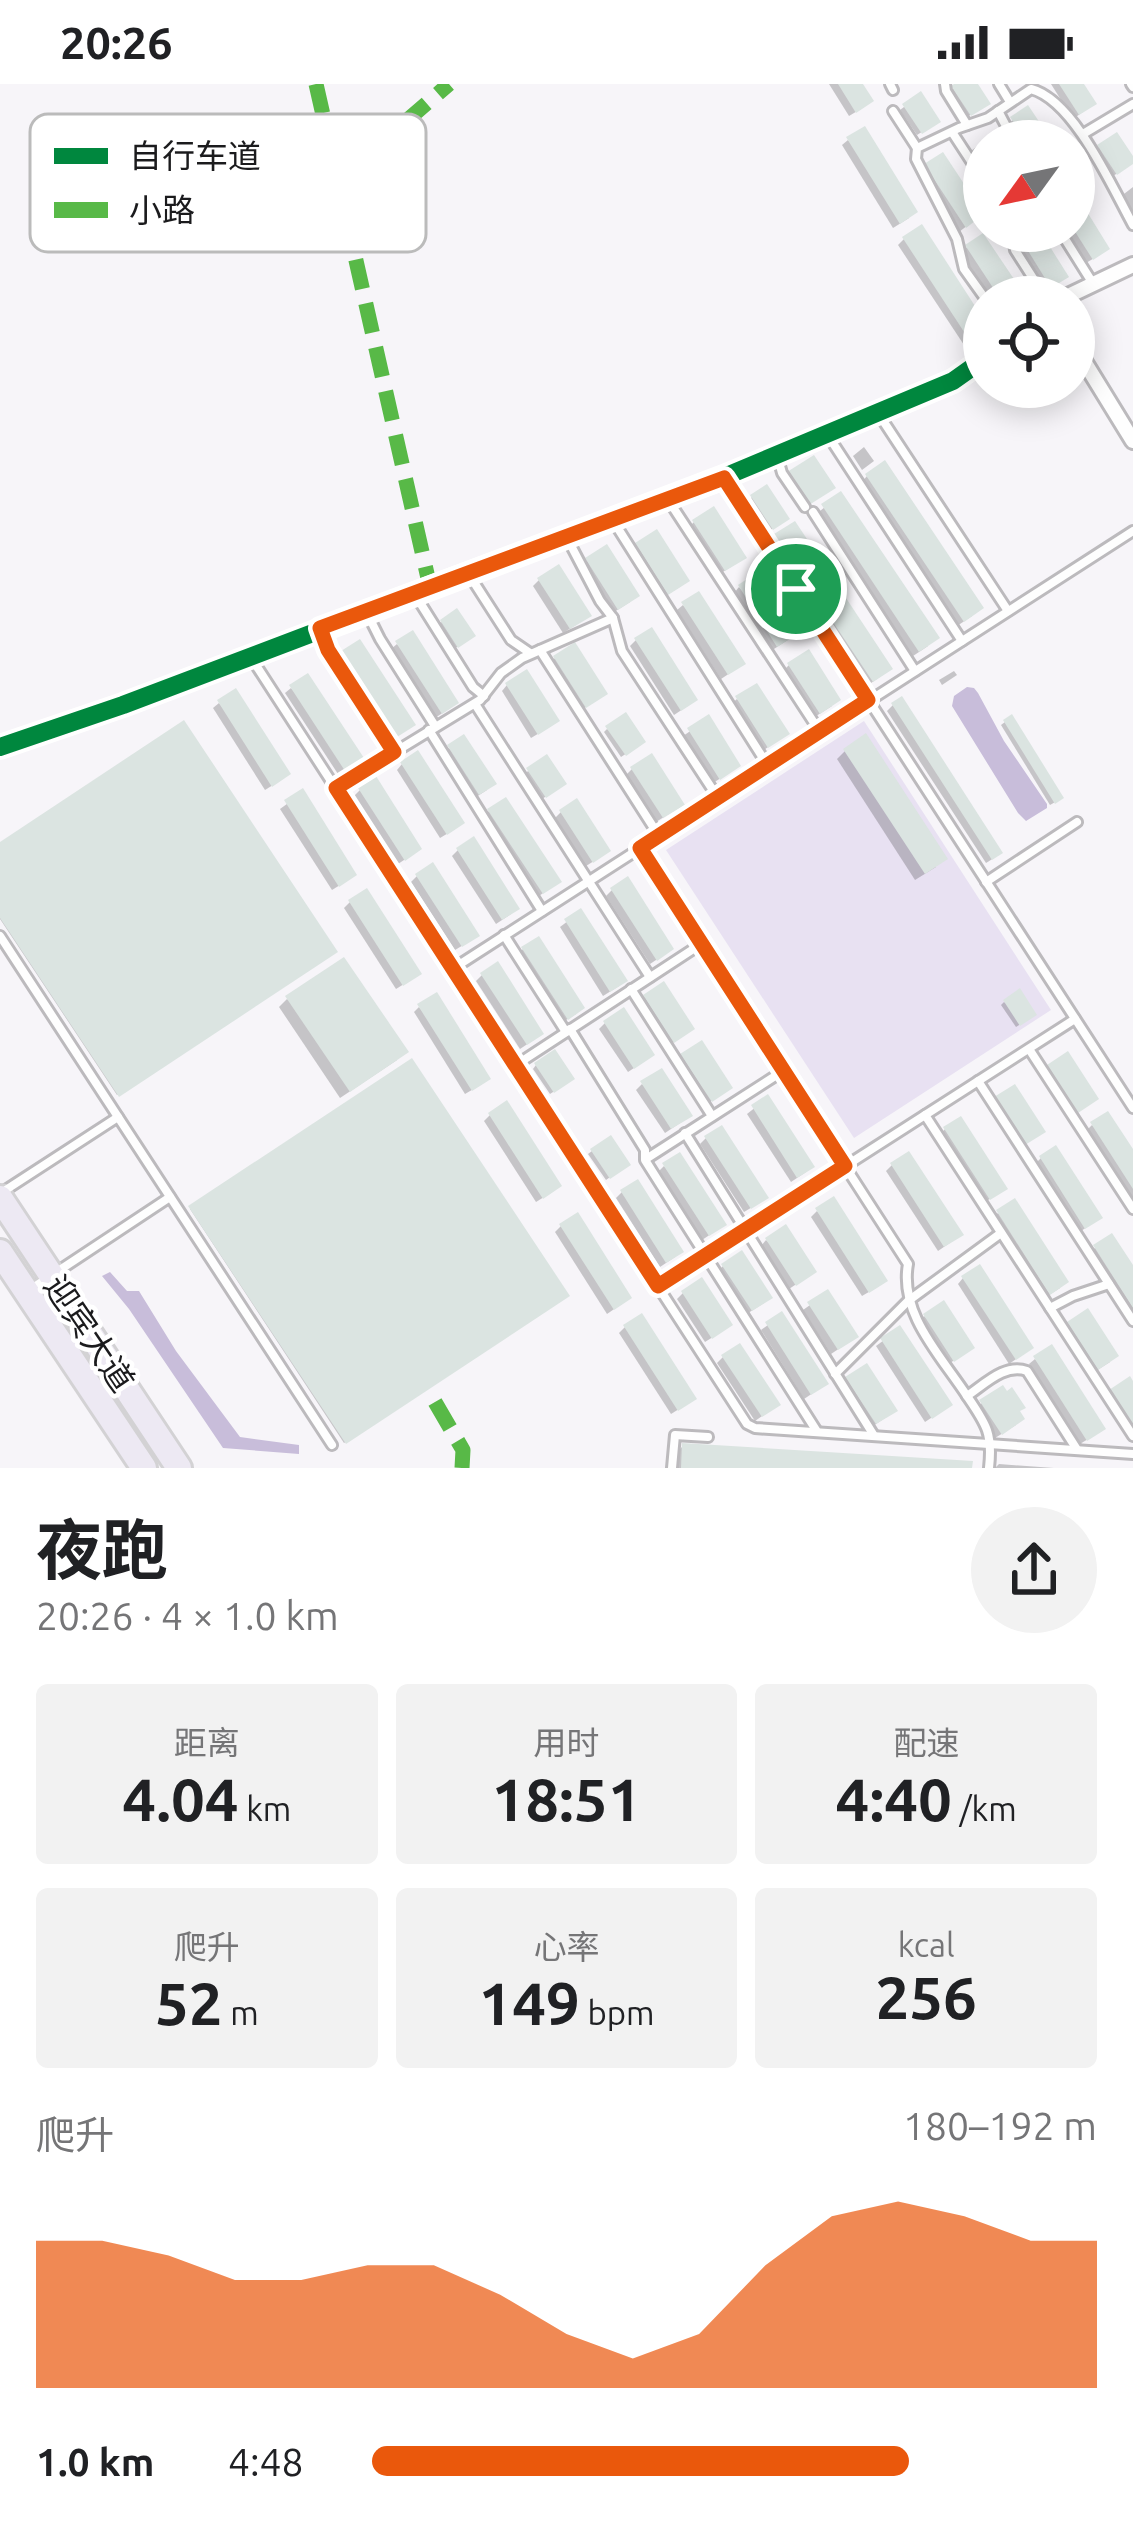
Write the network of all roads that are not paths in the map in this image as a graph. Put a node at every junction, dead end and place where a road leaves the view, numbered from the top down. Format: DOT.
graph roads {
  1 [pos="945,84"];
  2 [pos="998,84"];
  3 [pos="1035,87"];
  4 [pos="1010,102"];
  5 [pos="1131,109"];
  6 [pos="893,111"];
  7 [pos="998,111"];
  8 [pos="964,120"];
  9 [pos="978,120"];
  10 [pos="1003,120"];
  11 [pos="1070,120"];
  12 [pos="963,127"];
  13 [pos="1095,128"];
  14 [pos="952,131"];
  15 [pos="917,148"];
  16 [pos="963,148"];
  17 [pos="1095,156"];
  18 [pos="1133,224"];
  19 [pos="1133,265"];
  20 [pos="969,276"];
  21 [pos="1095,281"];
  22 [pos="963,374"];
  23 [pos="1095,379"];
  24 [pos="878,413"];
  25 [pos="827,434"];
  26 [pos="1133,441"];
  27 [pos="777,455"];
  28 [pos="724,478"];
  29 [pos="667,498"];
  30 [pos="612,519"];
  31 [pos="1133,531"];
  32 [pos="566,536"];
  33 [pos="467,573"];
  34 [pos="414,593"];
  35 [pos="366,611"];
  36 [pos="1008,611"];
  37 [pos="613,618"];
  38 [pos="320,628"];
  39 [pos="962,641"];
  40 [pos="536,651"];
  41 [pos="250,655"];
  42 [pos="915,670"];
  43 [pos="484,696"];
  44 [pos="868,700"];
  45 [pos="475,704"];
  46 [pos="432,728"];
  47 [pos="820,732"];
  48 [pos="0,747"];
  49 [pos="394,752"];
  50 [pos="768,766"];
  51 [pos="336,788"];
  52 [pos="718,798"];
  53 [pos="1077,822"];
  54 [pos="659,836"];
  55 [pos="640,848"];
  56 [pos="589,881"];
  57 [pos="986,882"];
  58 [pos="542,911"];
  59 [pos="505,935"];
  60 [pos="0,936"];
  61 [pos="701,944"];
  62 [pos="454,968"];
  63 [pos="650,977"];
  64 [pos="632,989"];
  65 [pos="1076,1019"];
  66 [pos="568,1030"];
  67 [pos="1029,1048"];
  68 [pos="516,1065"];
  69 [pos="783,1070"];
  70 [pos="978,1081"];
  71 [pos="1133,1108"];
  72 [pos="925,1115"];
  73 [pos="712,1116"];
  74 [pos="118,1117"];
  75 [pos="686,1133"];
  76 [pos="645,1160"];
  77 [pos="845,1166"];
  78 [pos="0,1196"];
  79 [pos="170,1197"];
  80 [pos="1133,1209"];
  81 [pos="745,1230"];
  82 [pos="1001,1233"];
  83 [pos="0,1252"];
  84 [pos="705,1256"];
  85 [pos="52,1276"];
  86 [pos="1109,1285"];
  87 [pos="658,1286"];
  88 [pos="27,1292"];
  89 [pos="908,1301"];
  90 [pos="1050,1308"];
  91 [pos="1133,1321"];
  92 [pos="835,1374"];
  93 [pos="967,1396"];
  94 [pos="817,1432"];
  95 [pos="873,1436"];
  96 [pos="1133,1436"];
  97 [pos="708,1437"];
  98 [pos="992,1444"];
  99 [pos="332,1445"];
  100 [pos="1077,1450"];
  101 [pos="1133,1454"];
  102 [pos="144,1468"];
  103 [pos="179,1468"];
  104 [pos="672,1468"];
  105 [pos="989,1468"];
  1 -- 8 [label="lane"];
  2 -- 4 [label="lane"];
  3 -- 4 [label="lane"];
  3 -- 11 [label="lane"];
  4 -- 7 [label="lane"];
  5 -- 13 [label="lane"];
  6 -- 15 [label="lane"];
  7 -- 9 [label="lane"];
  7 -- 10 [label="lane"];
  12 -- 14 [label="lane"];
  14 -- 15 [label="lane"];
  14 -- 16 [label="lane"];
  15 -- 20 [label="lane"];
  17 -- 18 [label="lane"];
  19 -- 21 [label="street"];
  22 -- 24 [label="street"];
  23 -- 26 [label="street"];
  24 -- 25 [label="street"];
  24 -- 36 [label="lane"];
  25 -- 27 [label="street"];
  25 -- 39 [label="lane"];
  27 -- 28 [label="street"];
  27 -- 42 [label="lane"];
  28 -- 29 [label="street"];
  28 -- 44 [label="lane"];
  29 -- 30 [label="street"];
  29 -- 47 [label="lane"];
  30 -- 32 [label="street"];
  30 -- 50 [label="lane"];
  31 -- 36 [label="lane"];
  32 -- 33 [label="street"];
  32 -- 37 [label="lane"];
  33 -- 34 [label="street"];
  33 -- 40 [label="lane"];
  34 -- 35 [label="street"];
  34 -- 43 [label="lane"];
  35 -- 38 [label="street"];
  35 -- 46 [label="lane"];
  36 -- 39 [label="lane"];
  37 -- 40 [label="lane"];
  37 -- 52 [label="lane"];
  38 -- 41 [label="street"];
  38 -- 49 [label="lane"];
  39 -- 42 [label="lane"];
  40 -- 43 [label="lane"];
  40 -- 54 [label="lane"];
  41 -- 48 [label="street"];
  41 -- 51 [label="lane"];
  42 -- 44 [label="lane"];
  43 -- 45 [label="lane"];
  44 -- 47 [label="lane"];
  44 -- 57 [label="lane"];
  45 -- 46 [label="lane"];
  45 -- 56 [label="lane"];
  46 -- 49 [label="lane"];
  46 -- 58 [label="lane"];
  47 -- 50 [label="lane"];
  49 -- 51 [label="lane"];
  50 -- 52 [label="lane"];
  51 -- 62 [label="lane"];
  52 -- 54 [label="lane"];
  53 -- 57 [label="lane"];
  54 -- 55 [label="lane"];
  55 -- 56 [label="lane"];
  55 -- 61 [label="lane"];
  56 -- 58 [label="lane"];
  56 -- 63 [label="lane"];
  57 -- 65 [label="lane"];
  58 -- 59 [label="lane"];
  59 -- 62 [label="lane"];
  59 -- 66 [label="lane"];
  60 -- 74 [label="lane"];
  61 -- 63 [label="lane"];
  61 -- 69 [label="lane"];
  62 -- 68 [label="lane"];
  63 -- 64 [label="lane"];
  64 -- 66 [label="lane"];
  64 -- 73 [label="lane"];
  65 -- 67 [label="lane"];
  65 -- 71 [label="lane"];
  66 -- 68 [label="lane"];
  66 -- 76 [label="lane"];
  67 -- 70 [label="lane"];
  67 -- 80 [label="lane"];
  68 -- 87 [label="lane"];
  69 -- 73 [label="lane"];
  69 -- 77 [label="lane"];
  70 -- 72 [label="lane"];
  70 -- 86 [label="lane"];
  72 -- 77 [label="lane"];
  72 -- 82 [label="lane"];
  73 -- 75 [label="lane"];
  74 -- 78 [label="lane"];
  74 -- 79 [label="lane"];
  75 -- 76 [label="lane"];
  75 -- 81 [label="lane"];
  76 -- 84 [label="lane"];
  77 -- 81 [label="lane"];
  77 -- 89 [label="lane"];
  78 -- 85 [label="highway, 迎宾大道"];
  79 -- 85 [label="lane"];
  79 -- 99 [label="lane"];
  81 -- 84 [label="lane"];
  81 -- 92 [label="lane"];
  82 -- 89 [label="lane"];
  82 -- 90 [label="lane"];
  83 -- 88 [label="highway, 迎宾大道"];
  84 -- 87 [label="lane"];
  84 -- 94 [label="lane"];
  85 -- 88 [label="lane"];
  85 -- 103 [label="highway, 迎宾大道"];
  86 -- 90 [label="lane"];
  86 -- 91 [label="lane"];
  87 -- 94 [label="lane"];
  88 -- 102 [label="highway, 迎宾大道"];
  89 -- 92 [label="lane"];
  89 -- 93 [label="lane"];
  90 -- 96 [label="lane"];
  92 -- 95 [label="lane"];
  93 -- 98 [label="lane"];
  93 -- 100 [label="lane"];
  94 -- 95 [label="lane"];
  95 -- 98 [label="lane"];
  97 -- 104 [label="lane"];
  98 -- 100 [label="lane"];
  98 -- 105 [label="lane"];
  100 -- 101 [label="lane"];
}
